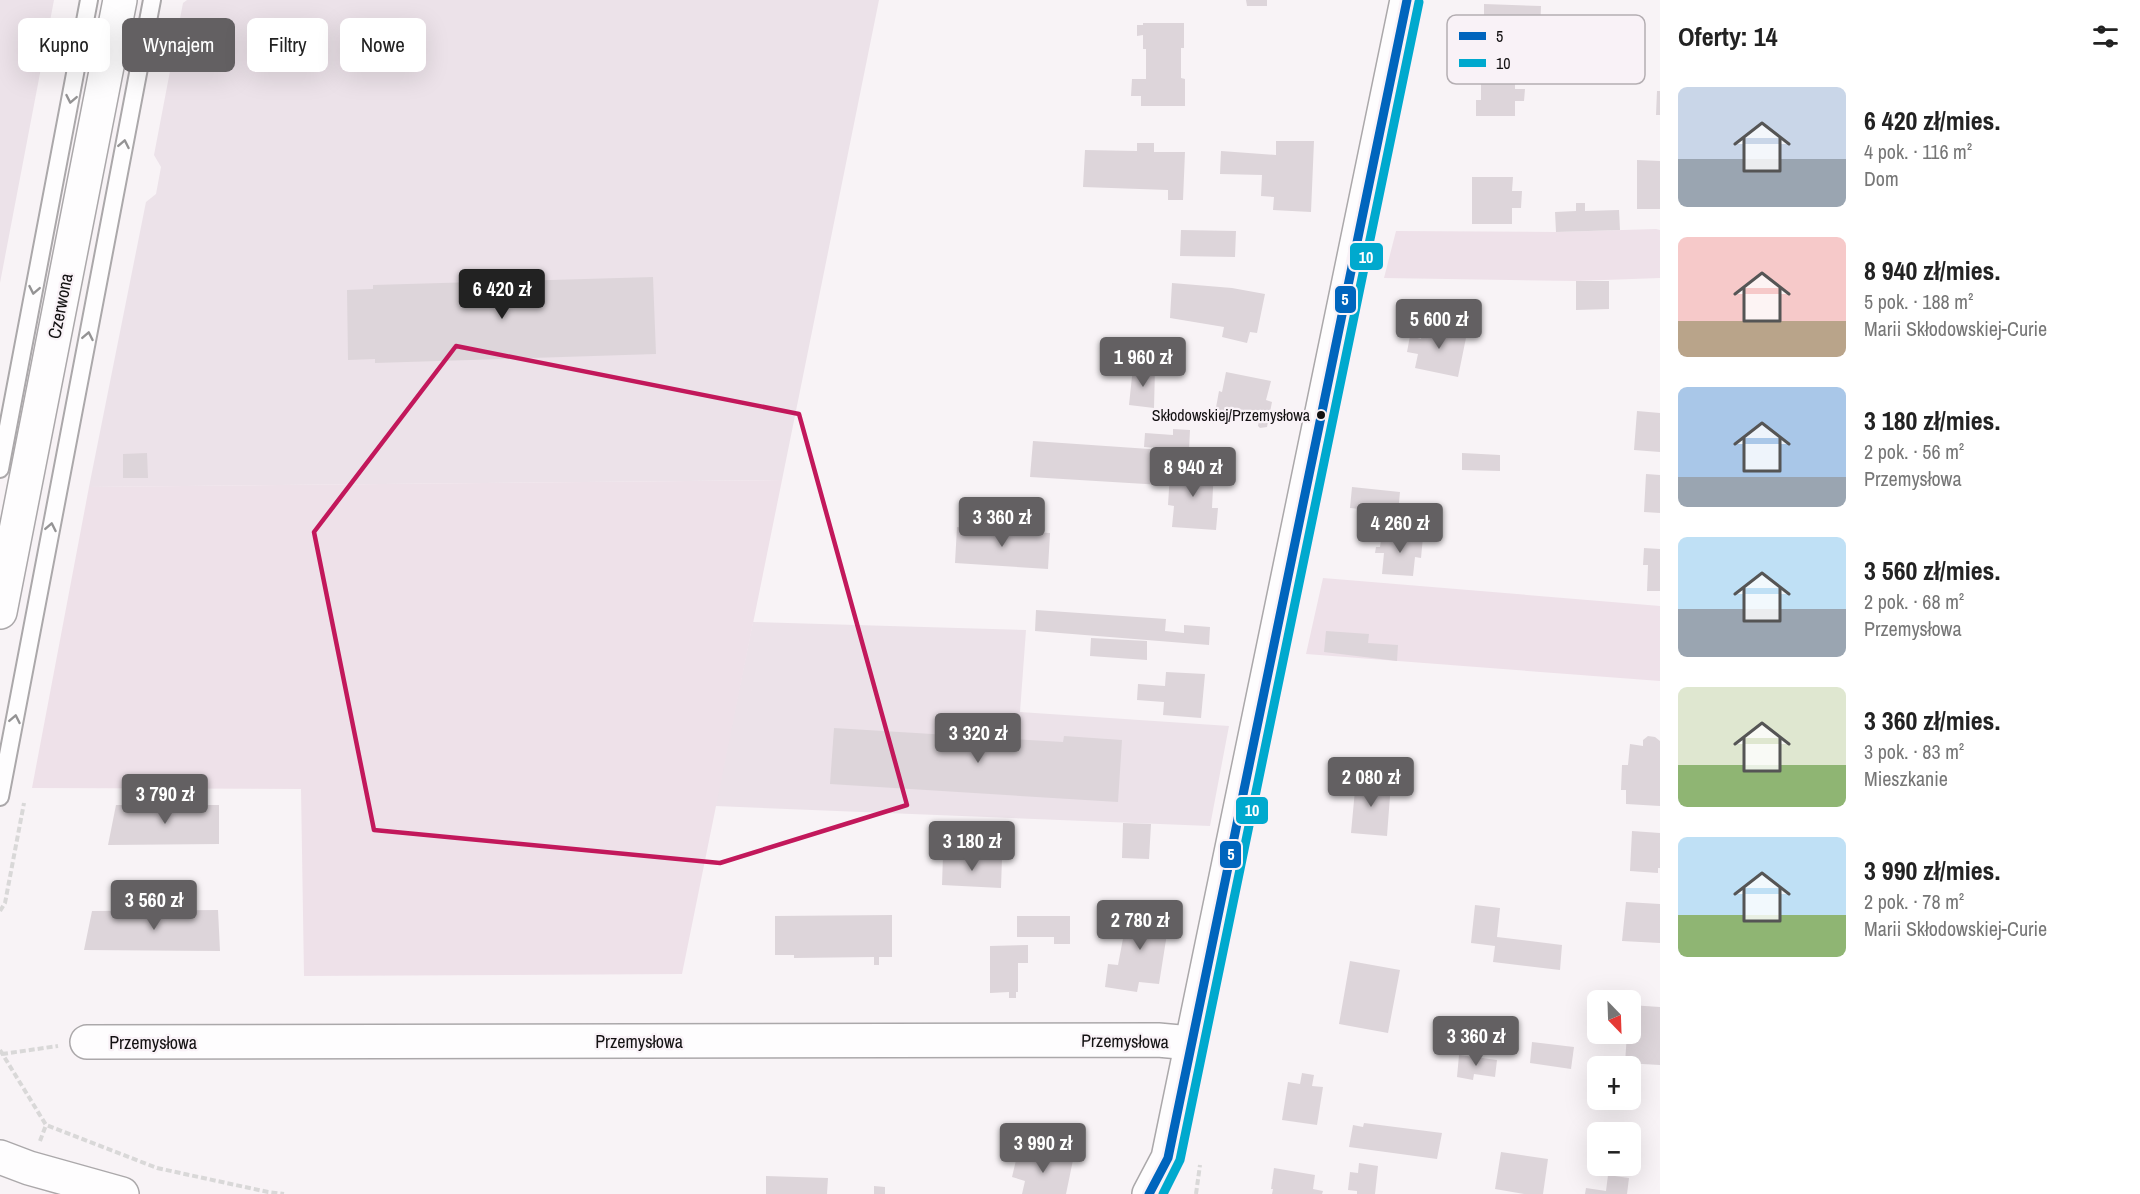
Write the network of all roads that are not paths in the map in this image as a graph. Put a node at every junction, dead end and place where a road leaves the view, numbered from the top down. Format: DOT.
graph roads {
  1 [pos="89,0"];
  2 [pos="120,0"];
  3 [pos="152,0"];
  4 [pos="1407,0"];
  5 [pos="0,469"];
  6 [pos="0,612"];
  7 [pos="0,797"];
  8 [pos="87,1042"];
  9 [pos="1191,1043"];
  10 [pos="0,1157"];
  11 [pos="1168,1158"];
  12 [pos="122,1194"];
  13 [pos="1149,1194"];
  14 [pos="1172,1194"];
  1 -- 5 [label="lane, one-way"];
  2 -- 6 [label="street, Czerwona"];
  7 -- 3 [label="lane, one-way"];
  4 -- 9 [label="street"];
  8 -- 9 [label="street, Przemysłowa"];
  9 -- 11 [label="street"];
  10 -- 12 [label="street"];
  11 -- 13 [label="street"];
  11 -- 14 [label="street"];
}
